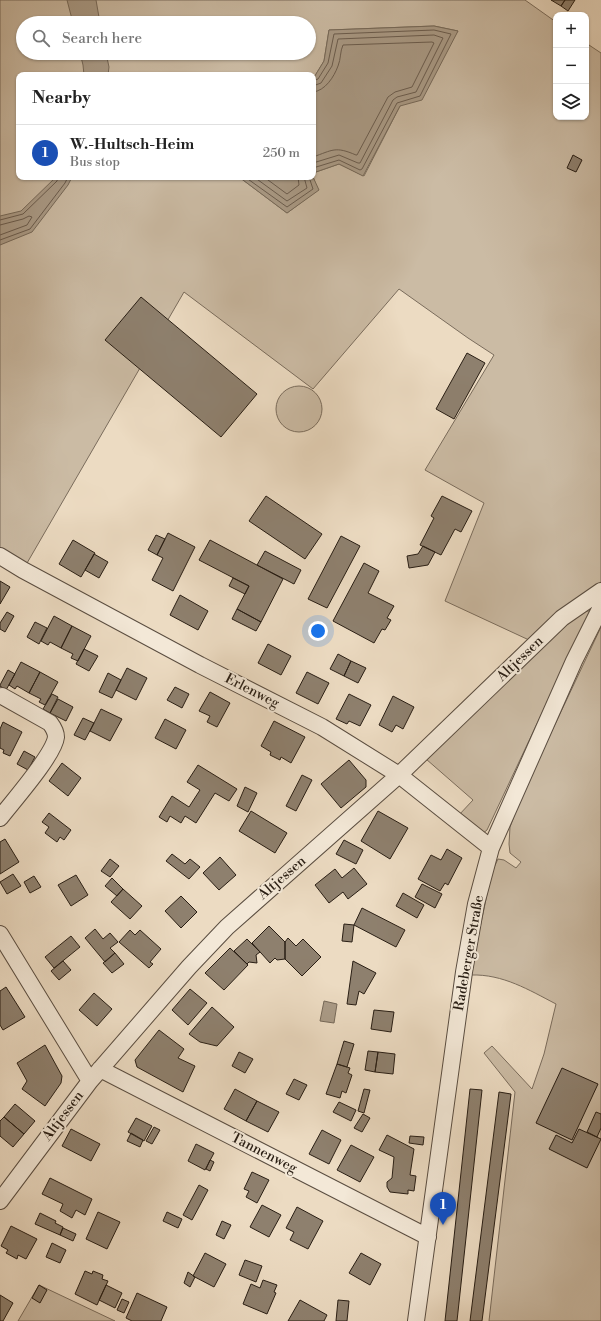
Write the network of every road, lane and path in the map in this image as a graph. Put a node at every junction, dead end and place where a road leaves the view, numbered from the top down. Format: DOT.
graph roads {
  1 [pos="0,556"];
  2 [pos="601,591"];
  3 [pos="601,607"];
  4 [pos="2,696"];
  5 [pos="399,775"];
  6 [pos="0,818"];
  7 [pos="491,848"];
  8 [pos="0,934"];
  9 [pos="95,1075"];
  10 [pos="0,1201"];
  11 [pos="428,1237"];
  12 [pos="416,1321"];
  1 -- 5 [label="street, Erlenweg"];
  2 -- 5 [label="street, Altjessen"];
  3 -- 7 [label="street, Radeberger Straße"];
  4 -- 6 [label="street"];
  5 -- 7 [label="street, Erlenweg"];
  5 -- 9 [label="street, Altjessen"];
  7 -- 11 [label="street, Radeberger Straße"];
  8 -- 9 [label="street"];
  9 -- 10 [label="street, Altjessen"];
  9 -- 11 [label="street, Tannenweg"];
  11 -- 12 [label="street, Radeberger Straße"];
}
